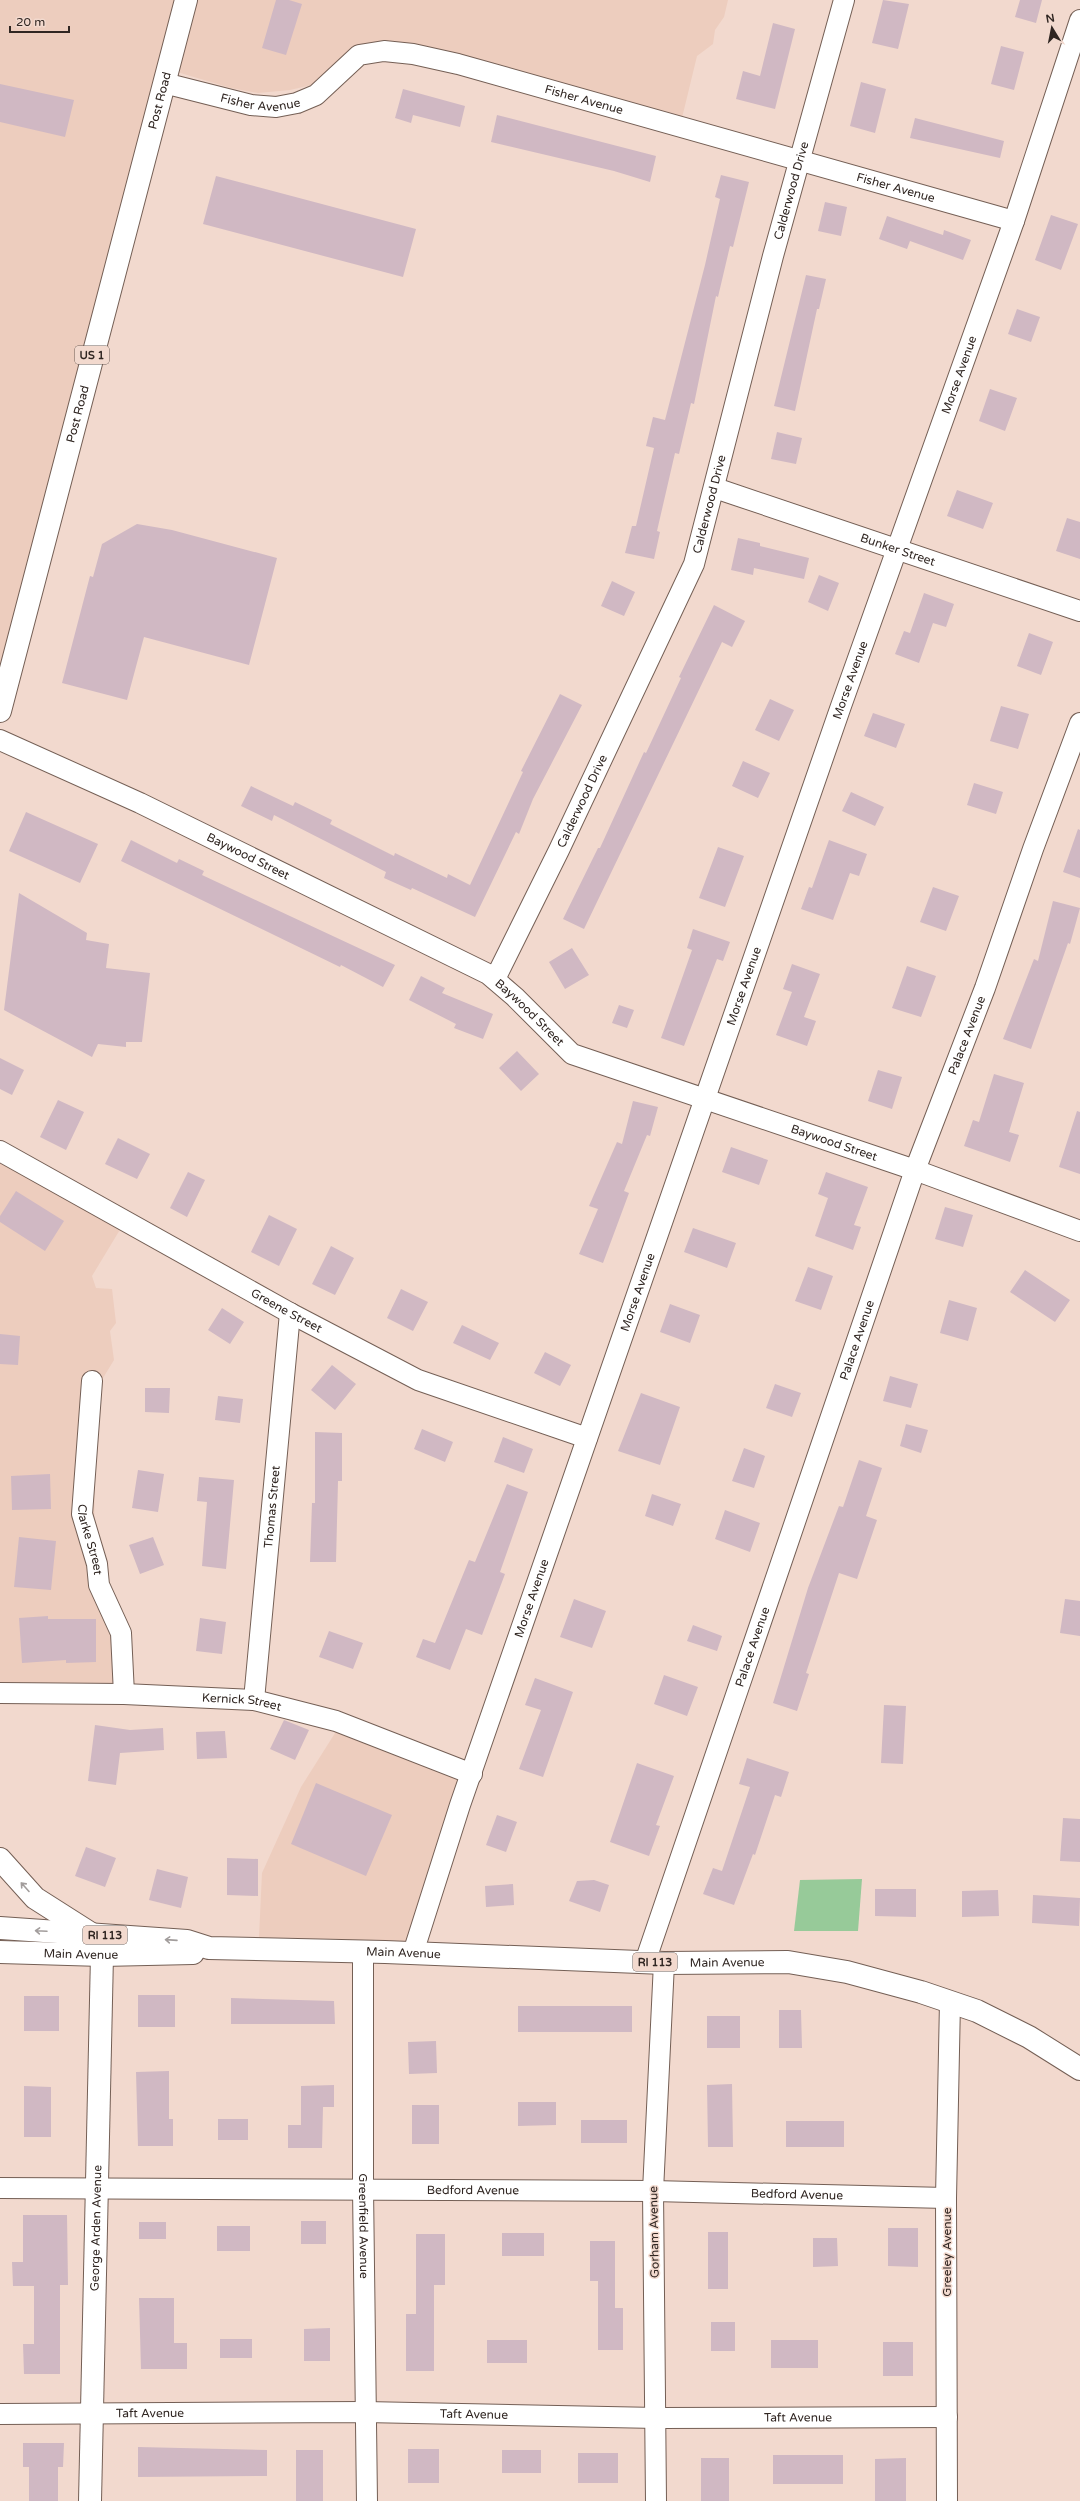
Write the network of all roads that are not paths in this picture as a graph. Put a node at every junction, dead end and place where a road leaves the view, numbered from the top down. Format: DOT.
graph roads {
  1 [pos="186,0"];
  2 [pos="844,0"];
  3 [pos="1080,20"];
  4 [pos="164,83"];
  5 [pos="801,160"];
  6 [pos="1014,221"];
  7 [pos="715,488"];
  8 [pos="896,550"];
  9 [pos="1080,611"];
  10 [pos="0,712"];
  11 [pos="1080,723"];
  12 [pos="0,740"];
  13 [pos="494,979"];
  14 [pos="705,1100"];
  15 [pos="0,1151"];
  16 [pos="915,1170"];
  17 [pos="1080,1232"];
  18 [pos="290,1313"];
  19 [pos="92,1381"];
  20 [pos="587,1438"];
  21 [pos="0,1693"];
  22 [pos="124,1694"];
  23 [pos="254,1700"];
  24 [pos="472,1774"];
  25 [pos="0,1859"];
  26 [pos="0,1928"];
  27 [pos="91,1934"];
  28 [pos="209,1948"];
  29 [pos="363,1951"];
  30 [pos="0,1952"];
  31 [pos="413,1954"];
  32 [pos="102,1955"];
  33 [pos="655,1962"];
  34 [pos="950,2002"];
  35 [pos="1080,2069"];
  36 [pos="98,2187"];
  37 [pos="0,2188"];
  38 [pos="363,2188"];
  39 [pos="653,2191"];
  40 [pos="946,2198"];
  41 [pos="365,2412"];
  42 [pos="92,2413"];
  43 [pos="0,2414"];
  44 [pos="947,2417"];
  45 [pos="657,2418"];
  46 [pos="90,2501"];
  47 [pos="367,2501"];
  48 [pos="656,2501"];
  49 [pos="947,2501"];
  1 -- 4 [label="main road, Post Road / US 1"];
  2 -- 5 [label="street, Calderwood Drive"];
  3 -- 6 [label="street, Morse Avenue"];
  4 -- 5 [label="street, Fisher Avenue"];
  4 -- 10 [label="main road, Post Road / US 1"];
  5 -- 6 [label="street, Fisher Avenue"];
  5 -- 7 [label="street, Calderwood Drive"];
  6 -- 8 [label="street, Morse Avenue"];
  7 -- 8 [label="street, Bunker Street"];
  7 -- 13 [label="street, Calderwood Drive"];
  8 -- 9 [label="street, Bunker Street"];
  8 -- 14 [label="street, Morse Avenue"];
  11 -- 16 [label="street, Palace Avenue"];
  12 -- 13 [label="street, Baywood Street"];
  13 -- 14 [label="street, Baywood Street"];
  14 -- 16 [label="street, Baywood Street"];
  14 -- 20 [label="street, Morse Avenue"];
  15 -- 18 [label="street, Greene Street"];
  16 -- 17 [label="street, Baywood Street"];
  16 -- 33 [label="street, Palace Avenue"];
  18 -- 20 [label="street, Greene Street"];
  18 -- 23 [label="street, Thomas Street"];
  19 -- 22 [label="street, Clarke Street"];
  20 -- 24 [label="street, Morse Avenue"];
  21 -- 22 [label="street, Kernick Street"];
  22 -- 23 [label="street, Kernick Street"];
  23 -- 24 [label="street, Kernick Street"];
  24 -- 31 [label="street, Morse Avenue"];
  27 -- 25 [label="main road, one-way"];
  27 -- 26 [label="main road, Main Avenue / RI 113, one-way"];
  28 -- 27 [label="main road, Main Avenue / RI 113, one-way"];
  28 -- 29 [label="main road, Main Avenue / RI 113"];
  28 -- 32 [label="main road, Main Avenue / RI 113"];
  29 -- 31 [label="main road, Main Avenue / RI 113"];
  29 -- 38 [label="street, Greenfield Avenue"];
  30 -- 32 [label="main road, Main Avenue / RI 113"];
  31 -- 33 [label="main road, Main Avenue / RI 113"];
  32 -- 36 [label="main road, George Arden Avenue"];
  33 -- 34 [label="main road, Main Avenue / RI 113"];
  33 -- 39 [label="street, Gorham Avenue"];
  34 -- 35 [label="main road, Main Avenue / RI 113"];
  34 -- 40 [label="street, Greeley Avenue"];
  36 -- 37 [label="street, Bedford Avenue"];
  36 -- 38 [label="street, Bedford Avenue"];
  36 -- 42 [label="main road, George Arden Avenue"];
  38 -- 39 [label="street, Bedford Avenue"];
  38 -- 41 [label="street, Greenfield Avenue"];
  39 -- 40 [label="street, Bedford Avenue"];
  39 -- 45 [label="street, Gorham Avenue"];
  40 -- 44 [label="street, Greeley Avenue"];
  41 -- 42 [label="street, Taft Avenue"];
  41 -- 45 [label="street, Taft Avenue"];
  41 -- 47 [label="street, Greenfield Avenue"];
  42 -- 43 [label="street, Taft Avenue"];
  42 -- 46 [label="main road, George Arden Avenue"];
  44 -- 45 [label="street, Taft Avenue"];
  44 -- 49 [label="street, Greeley Avenue"];
  45 -- 48 [label="street, Gorham Avenue"];
}
